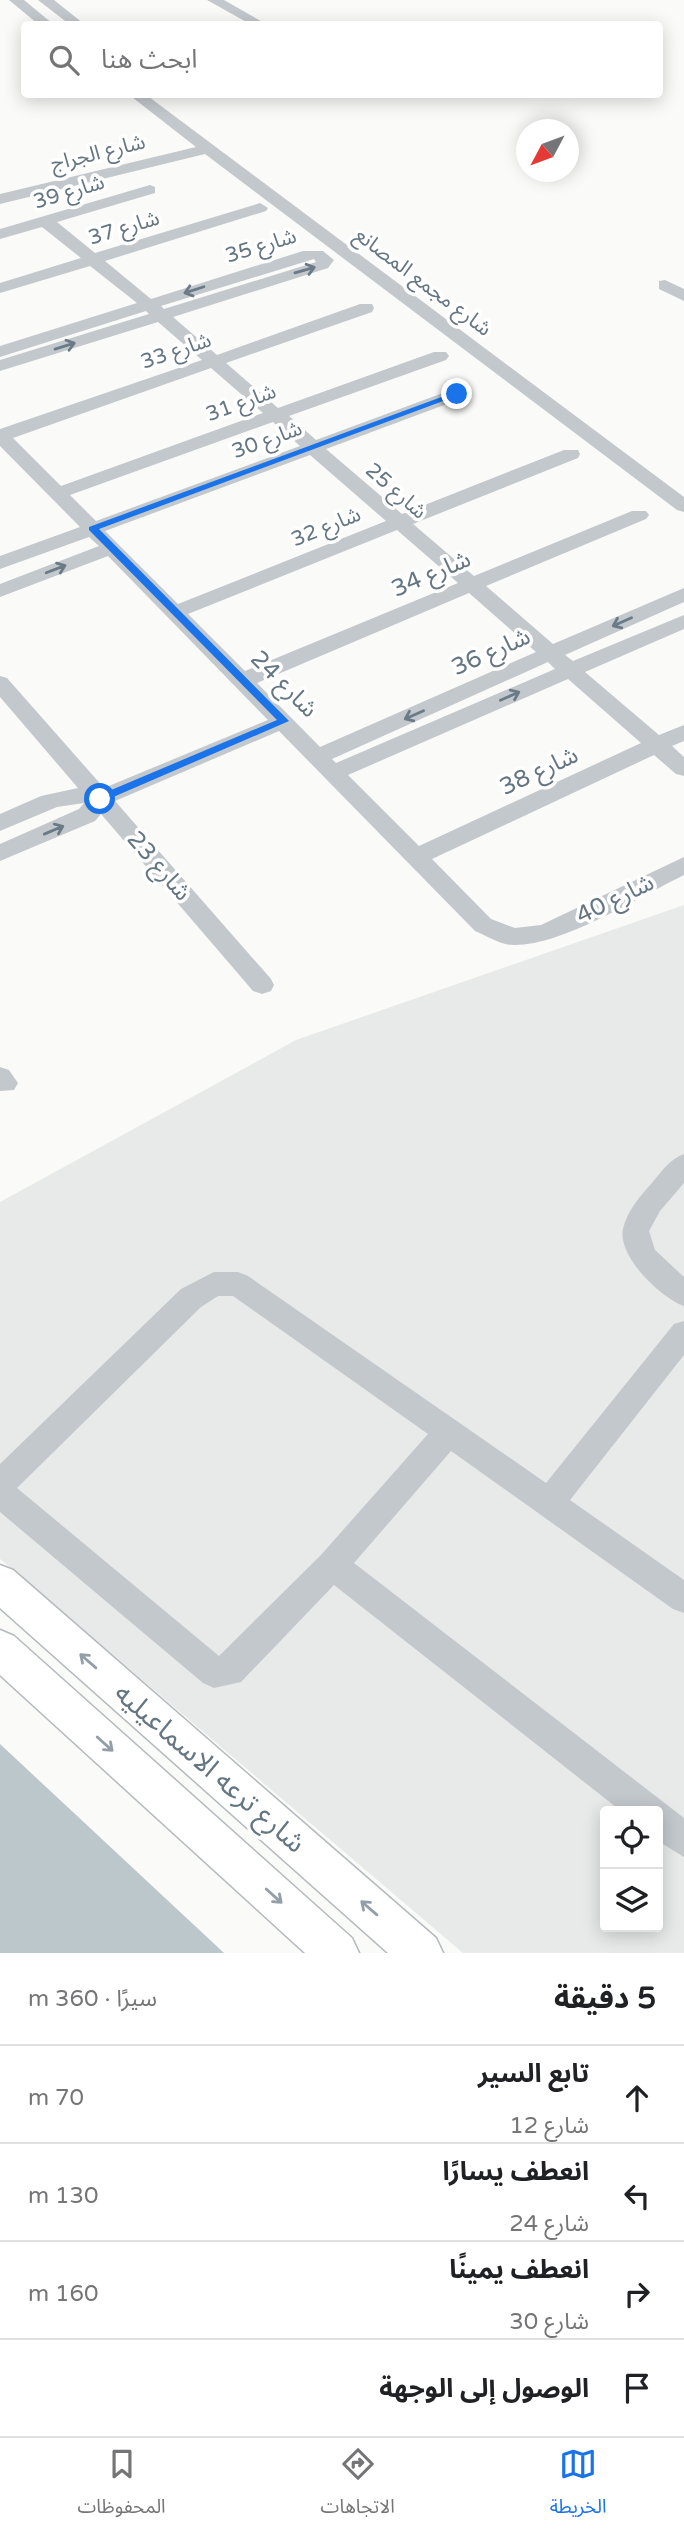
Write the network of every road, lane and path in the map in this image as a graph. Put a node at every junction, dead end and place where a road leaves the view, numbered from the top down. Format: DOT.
graph roads {
  1 [pos="16,0"];
  2 [pos="45,0"];
  3 [pos="214,0"];
  4 [pos="42,21"];
  5 [pos="73,21"];
  6 [pos="253,21"];
  7 [pos="140,98"];
  8 [pos="206,149"];
  9 [pos="150,190"];
  10 [pos="0,199"];
  11 [pos="260,208"];
  12 [pos="46,221"];
  13 [pos="0,234"];
  14 [pos="92,259"];
  15 [pos="665,285"];
  16 [pos="0,288"];
  17 [pos="684,296"];
  18 [pos="366,308"];
  19 [pos="155,310"];
  20 [pos="0,352"];
  21 [pos="440,356"];
  22 [pos="212,363"];
  23 [pos="0,366"];
  24 [pos="457,394"];
  25 [pos="273,415"];
  26 [pos="0,436"];
  27 [pos="311,448"];
  28 [pos="571,454"];
  29 [pos="58,494"];
  30 [pos="684,506"];
  31 [pos="639,515"];
  32 [pos="398,523"];
  33 [pos="93,528"];
  34 [pos="112,548"];
  35 [pos="0,563"];
  36 [pos="471,586"];
  37 [pos="0,591"];
  38 [pos="684,594"];
  39 [pos="175,612"];
  40 [pos="684,621"];
  41 [pos="551,654"];
  42 [pos="569,670"];
  43 [pos="244,680"];
  44 [pos="0,683"];
  45 [pos="284,721"];
  46 [pos="684,732"];
  47 [pos="657,745"];
  48 [pos="319,757"];
  49 [pos="684,769"];
  50 [pos="335,772"];
  51 [pos="100,799"];
  52 [pos="0,824"];
  53 [pos="0,853"];
  54 [pos="417,857"];
  55 [pos="684,865"];
  56 [pos="545,933"];
  57 [pos="262,985"];
  58 [pos="684,1166"];
  59 [pos="684,1294"];
  60 [pos="684,1333"];
  61 [pos="449,1432"];
  62 [pos="0,1484"];
  63 [pos="0,1493"];
  64 [pos="549,1503"];
  65 [pos="332,1565"];
  66 [pos="0,1583"];
  67 [pos="684,1598"];
  68 [pos="0,1649"];
  69 [pos="642,1806"];
  70 [pos="663,1823"];
  71 [pos="684,1840"];
  72 [pos="337,1953"];
  73 [pos="421,1953"];
  1 -- 4 [label="street"];
  2 -- 5 [label="street"];
  3 -- 6 [label="street"];
  7 -- 8 [label="street, شارع مجمع المصانع"];
  8 -- 10 [label="street, شارع الجراج"];
  8 -- 30 [label="street, شارع مجمع المصانع"];
  9 -- 12 [label="street, شارع 39"];
  11 -- 14 [label="street, شارع 37"];
  12 -- 13 [label="street, شارع 39"];
  12 -- 14 [label="street, شارع 25"];
  14 -- 16 [label="street, شارع 37"];
  14 -- 19 [label="street, شارع 25"];
  15 -- 17 [label="street"];
  18 -- 22 [label="street, شارع 33"];
  19 -- 19 [label="street, شارع 35, one-way"];
  19 -- 20 [label="street, شارع 35"];
  19 -- 22 [label="street, شارع 25"];
  23 -- 19 [label="street, شارع 35, one-way"];
  21 -- 25 [label="street, شارع 31"];
  22 -- 25 [label="street, شارع 25"];
  22 -- 26 [label="street, شارع 33"];
  24 -- 27 [label="street, شارع 30"];
  25 -- 27 [label="street, شارع 25"];
  25 -- 29 [label="street, شارع 31"];
  26 -- 29 [label="street, شارع 24"];
  27 -- 32 [label="street, شارع 25"];
  27 -- 33 [label="street, شارع 30"];
  28 -- 32 [label="street, شارع 32"];
  29 -- 33 [label="street, شارع 24"];
  31 -- 36 [label="street, شارع 34"];
  32 -- 36 [label="street, شارع 25"];
  32 -- 39 [label="street, شارع 32"];
  33 -- 34 [label="street, شارع 24"];
  33 -- 35 [label="street, شارع 30"];
  37 -- 34 [label="street, one-way"];
  34 -- 39 [label="street, شارع 24"];
  36 -- 41 [label="street, شارع 25"];
  36 -- 43 [label="street, شارع 34"];
  38 -- 41 [label="street, شارع 36, one-way"];
  39 -- 43 [label="street, شارع 24"];
  40 -- 42 [label="street, شارع 36"];
  41 -- 42 [label="street, شارع 25"];
  41 -- 48 [label="street, شارع 36, one-way"];
  42 -- 47 [label="street, شارع 25"];
  50 -- 42 [label="street, شارع 36, one-way"];
  43 -- 45 [label="street, شارع 24"];
  44 -- 51 [label="street, شارع 23"];
  45 -- 48 [label="street, شارع 24"];
  45 -- 51 [label="street"];
  46 -- 47 [label="street, شارع 38"];
  47 -- 49 [label="street, شارع 25"];
  47 -- 54 [label="street, شارع 38"];
  48 -- 50 [label="street, شارع 24"];
  50 -- 54 [label="street, شارع 24"];
  51 -- 52 [label="street"];
  53 -- 51 [label="street, one-way"];
  51 -- 57 [label="street, شارع 23"];
  54 -- 56 [label="street, شارع 24"];
  55 -- 56 [label="street, شارع 40"];
  58 -- 59 [label="street"];
  60 -- 64 [label="street"];
  61 -- 62 [label="street"];
  61 -- 64 [label="street"];
  61 -- 65 [label="street"];
  63 -- 65 [label="street"];
  64 -- 67 [label="street"];
  65 -- 69 [label="street"];
  73 -- 66 [label="main road, شارع ترعه الاسماعيليه, one-way"];
  68 -- 72 [label="main road, شارع ترعه الاسماعيليه, one-way"];
  70 -- 71 [label="street"];
}
